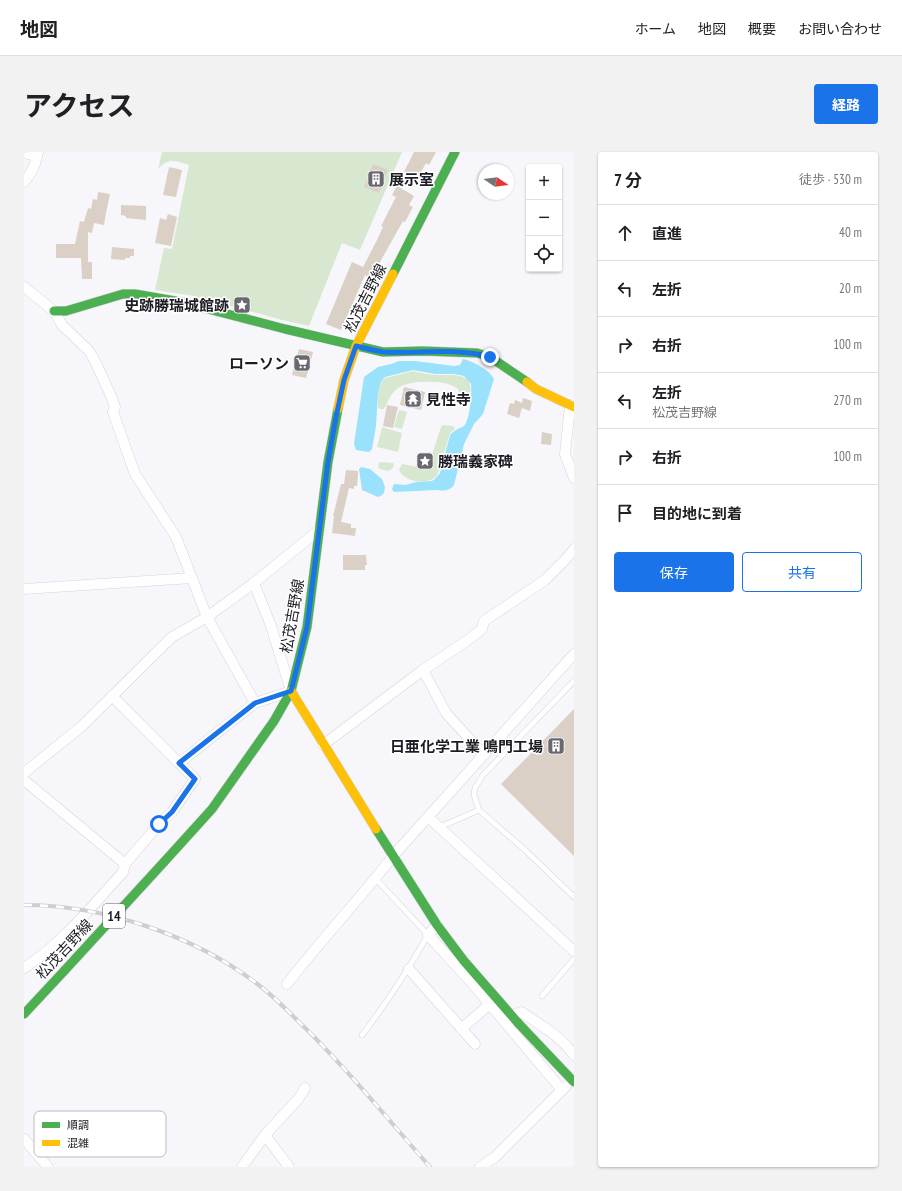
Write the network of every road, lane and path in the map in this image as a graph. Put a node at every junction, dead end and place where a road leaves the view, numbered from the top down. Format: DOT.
graph roads {
  1 [pos="455,152"];
  2 [pos="24,153"];
  3 [pos="38,154"];
  4 [pos="24,182"];
  5 [pos="24,287"];
  6 [pos="54,311"];
  7 [pos="356,346"];
  8 [pos="572,406"];
  9 [pos="574,478"];
  10 [pos="320,530"];
  11 [pos="574,549"];
  12 [pos="192,578"];
  13 [pos="254,583"];
  14 [pos="24,589"];
  15 [pos="207,617"];
  16 [pos="574,654"];
  17 [pos="423,670"];
  18 [pos="574,681"];
  19 [pos="291,691"];
  20 [pos="112,696"];
  21 [pos="255,703"];
  22 [pos="323,745"];
  23 [pos="484,755"];
  24 [pos="179,763"];
  25 [pos="24,773"];
  26 [pos="24,780"];
  27 [pos="479,810"];
  28 [pos="428,818"];
  29 [pos="440,828"];
  30 [pos="392,856"];
  31 [pos="125,864"];
  32 [pos="376,878"];
  33 [pos="574,897"];
  34 [pos="437,925"];
  35 [pos="428,935"];
  36 [pos="574,952"];
  37 [pos="574,959"];
  38 [pos="24,968"];
  39 [pos="409,969"];
  40 [pos="287,984"];
  41 [pos="542,996"];
  42 [pos="490,1004"];
  43 [pos="24,1014"];
  44 [pos="512,1016"];
  45 [pos="461,1029"];
  46 [pos="362,1035"];
  47 [pos="475,1044"];
  48 [pos="574,1056"];
  49 [pos="574,1081"];
  50 [pos="305,1088"];
  51 [pos="562,1090"];
  52 [pos="265,1135"];
  53 [pos="24,1139"];
  54 [pos="34,1151"];
  55 [pos="39,1157"];
  56 [pos="48,1167"];
  57 [pos="242,1167"];
  58 [pos="289,1167"];
  59 [pos="480,1167"];
  1 -- 7 [label="street, 松茂吉野線 / 14"];
  2 -- 3 [label="street"];
  3 -- 4 [label="street"];
  5 -- 6 [label="street"];
  6 -- 7 [label="street"];
  6 -- 12 [label="street"];
  7 -- 8 [label="street"];
  7 -- 10 [label="street, 松茂吉野線 / 14"];
  8 -- 9 [label="street"];
  10 -- 13 [label="street"];
  10 -- 19 [label="street, 松茂吉野線 / 14"];
  11 -- 17 [label="street"];
  12 -- 14 [label="street"];
  12 -- 15 [label="street"];
  13 -- 15 [label="street"];
  13 -- 19 [label="street"];
  15 -- 20 [label="street"];
  15 -- 21 [label="street"];
  16 -- 23 [label="street"];
  17 -- 22 [label="street"];
  17 -- 23 [label="street"];
  18 -- 27 [label="lane"];
  19 -- 21 [label="street"];
  19 -- 22 [label="street"];
  19 -- 43 [label="street, 松茂吉野線 / 14, bridge"];
  20 -- 24 [label="street"];
  20 -- 25 [label="street"];
  21 -- 24 [label="street"];
  22 -- 30 [label="street"];
  23 -- 28 [label="street"];
  24 -- 31 [label="street"];
  26 -- 31 [label="street"];
  27 -- 29 [label="lane"];
  27 -- 33 [label="lane"];
  28 -- 29 [label="street"];
  28 -- 30 [label="street"];
  29 -- 36 [label="street"];
  30 -- 32 [label="street"];
  30 -- 34 [label="street"];
  31 -- 38 [label="street"];
  32 -- 35 [label="lane"];
  32 -- 40 [label="street"];
  34 -- 35 [label="street"];
  34 -- 44 [label="street"];
  35 -- 39 [label="lane"];
  35 -- 42 [label="street"];
  37 -- 41 [label="lane"];
  39 -- 45 [label="street"];
  39 -- 46 [label="lane"];
  42 -- 45 [label="street"];
  42 -- 51 [label="street"];
  44 -- 48 [label="street"];
  44 -- 49 [label="street, bridge"];
  45 -- 47 [label="street"];
  49 -- 51 [label="street"];
  50 -- 52 [label="street"];
  51 -- 59 [label="street"];
  52 -- 57 [label="street"];
  52 -- 58 [label="street"];
  53 -- 54 [label="street"];
  55 -- 56 [label="street"];
}
